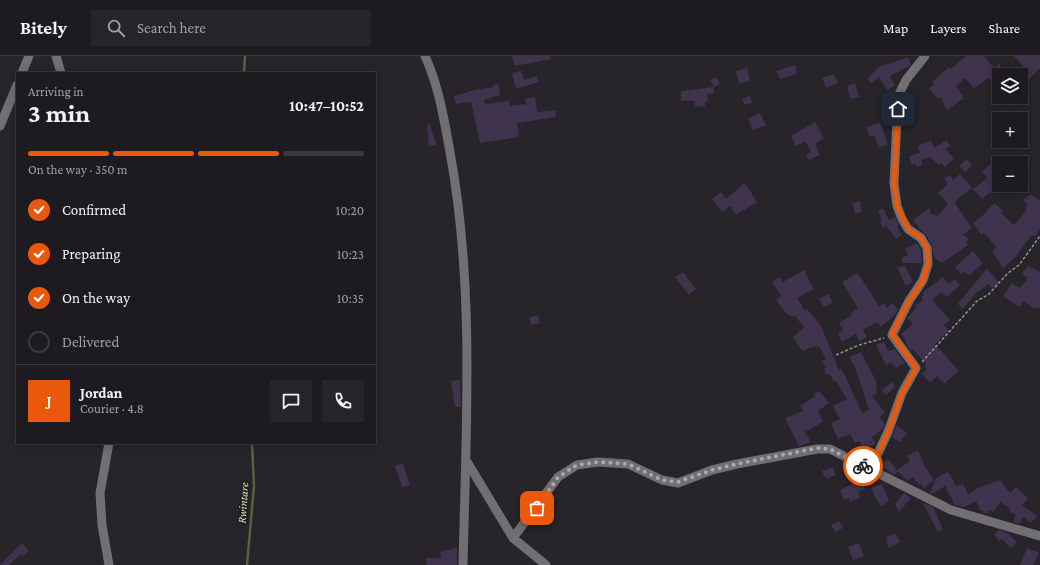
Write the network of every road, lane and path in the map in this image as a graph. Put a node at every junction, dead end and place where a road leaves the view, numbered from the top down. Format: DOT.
graph roads {
  1 [pos="29,56"];
  2 [pos="56,56"];
  3 [pos="425,56"];
  4 [pos="925,56"];
  5 [pos="22,72"];
  6 [pos="61,72"];
  7 [pos="16,87"];
  8 [pos="0,126"];
  9 [pos="1040,236"];
  10 [pos="892,334"];
  11 [pos="836,355"];
  12 [pos="916,368"];
  13 [pos="109,444"];
  14 [pos="466,460"];
  15 [pos="870,470"];
  16 [pos="1040,536"];
  17 [pos="514,538"];
  18 [pos="109,565"];
  19 [pos="463,565"];
  20 [pos="546,565"];
  1 -- 5 [label="street"];
  2 -- 6 [label="street"];
  3 -- 14 [label="street"];
  4 -- 10 [label="street"];
  7 -- 8 [label="street"];
  9 -- 12 [label="path"];
  10 -- 11 [label="path"];
  10 -- 12 [label="street"];
  12 -- 15 [label="street"];
  13 -- 18 [label="street"];
  14 -- 17 [label="street"];
  14 -- 19 [label="street"];
  15 -- 16 [label="street"];
  15 -- 17 [label="street"];
  17 -- 20 [label="street"];
}
